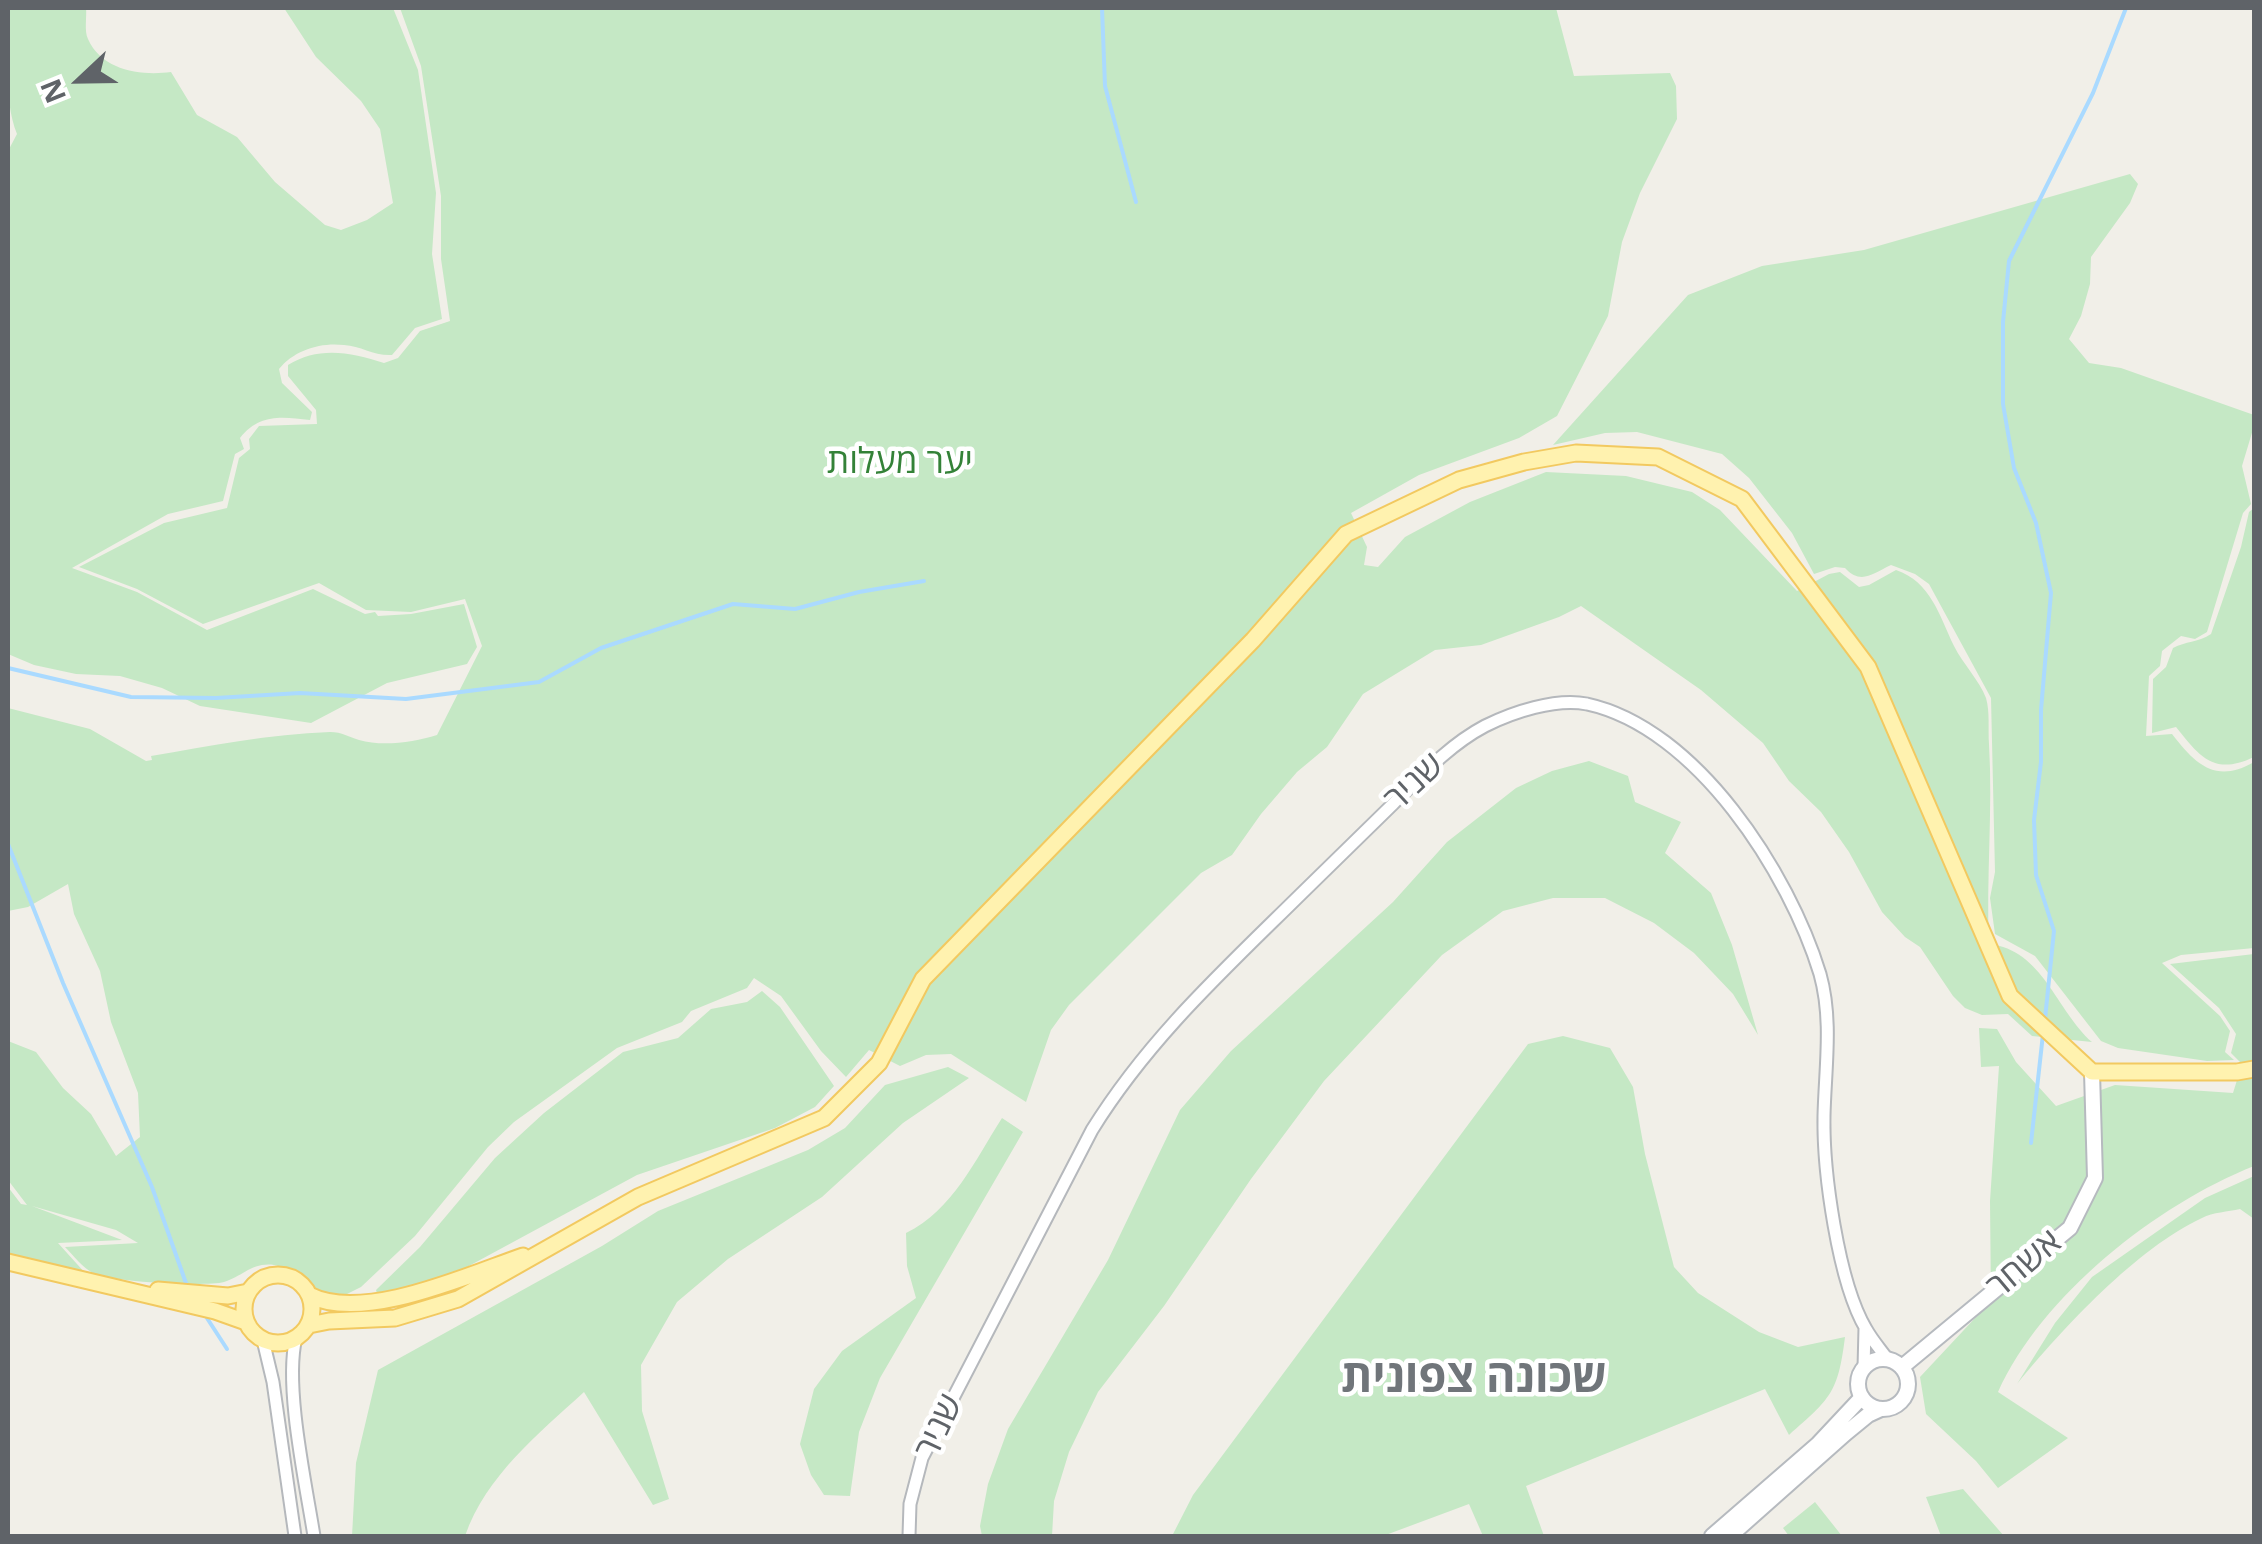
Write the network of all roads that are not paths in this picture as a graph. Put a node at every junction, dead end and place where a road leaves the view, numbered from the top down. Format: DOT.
graph roads {
  1 [pos="2254,1068"];
  2 [pos="2092,1072"];
  3 [pos="550,1247"];
  4 [pos="8,1262"];
  5 [pos="56,1274"];
  6 [pos="248,1292"];
  7 [pos="309,1295"];
  8 [pos="246,1322"];
  9 [pos="309,1325"];
  10 [pos="1865,1328"];
  11 [pos="296,1338"];
  12 [pos="262,1340"];
  13 [pos="1895,1364"];
  14 [pos="1864,1368"];
  15 [pos="1862,1397"];
  16 [pos="1882,1409"];
  17 [pos="295,1536"];
  18 [pos="314,1536"];
  19 [pos="909,1536"];
  20 [pos="1712,1536"];
  21 [pos="1730,1536"];
  1 -- 2 [label="main road"];
  2 -- 3 [label="main road"];
  2 -- 13 [label="main road, אשחר"];
  3 -- 7 [label="main road"];
  3 -- 9 [label="main road"];
  4 -- 5 [label="main road"];
  5 -- 6 [label="main road"];
  5 -- 8 [label="main road"];
  6 -- 7 [label="main road"];
  6 -- 8 [label="main road"];
  7 -- 9 [label="main road"];
  8 -- 12 [label="main road"];
  9 -- 11 [label="main road"];
  10 -- 13 [label="street, שניר"];
  10 -- 14 [label="street, שניר"];
  10 -- 19 [label="street, שניר"];
  11 -- 12 [label="main road"];
  11 -- 18 [label="street"];
  12 -- 17 [label="street"];
  13 -- 14 [label="main road"];
  13 -- 16 [label="main road"];
  14 -- 15 [label="main road"];
  15 -- 16 [label="main road"];
  15 -- 20 [label="main road"];
  16 -- 21 [label="main road"];
}
